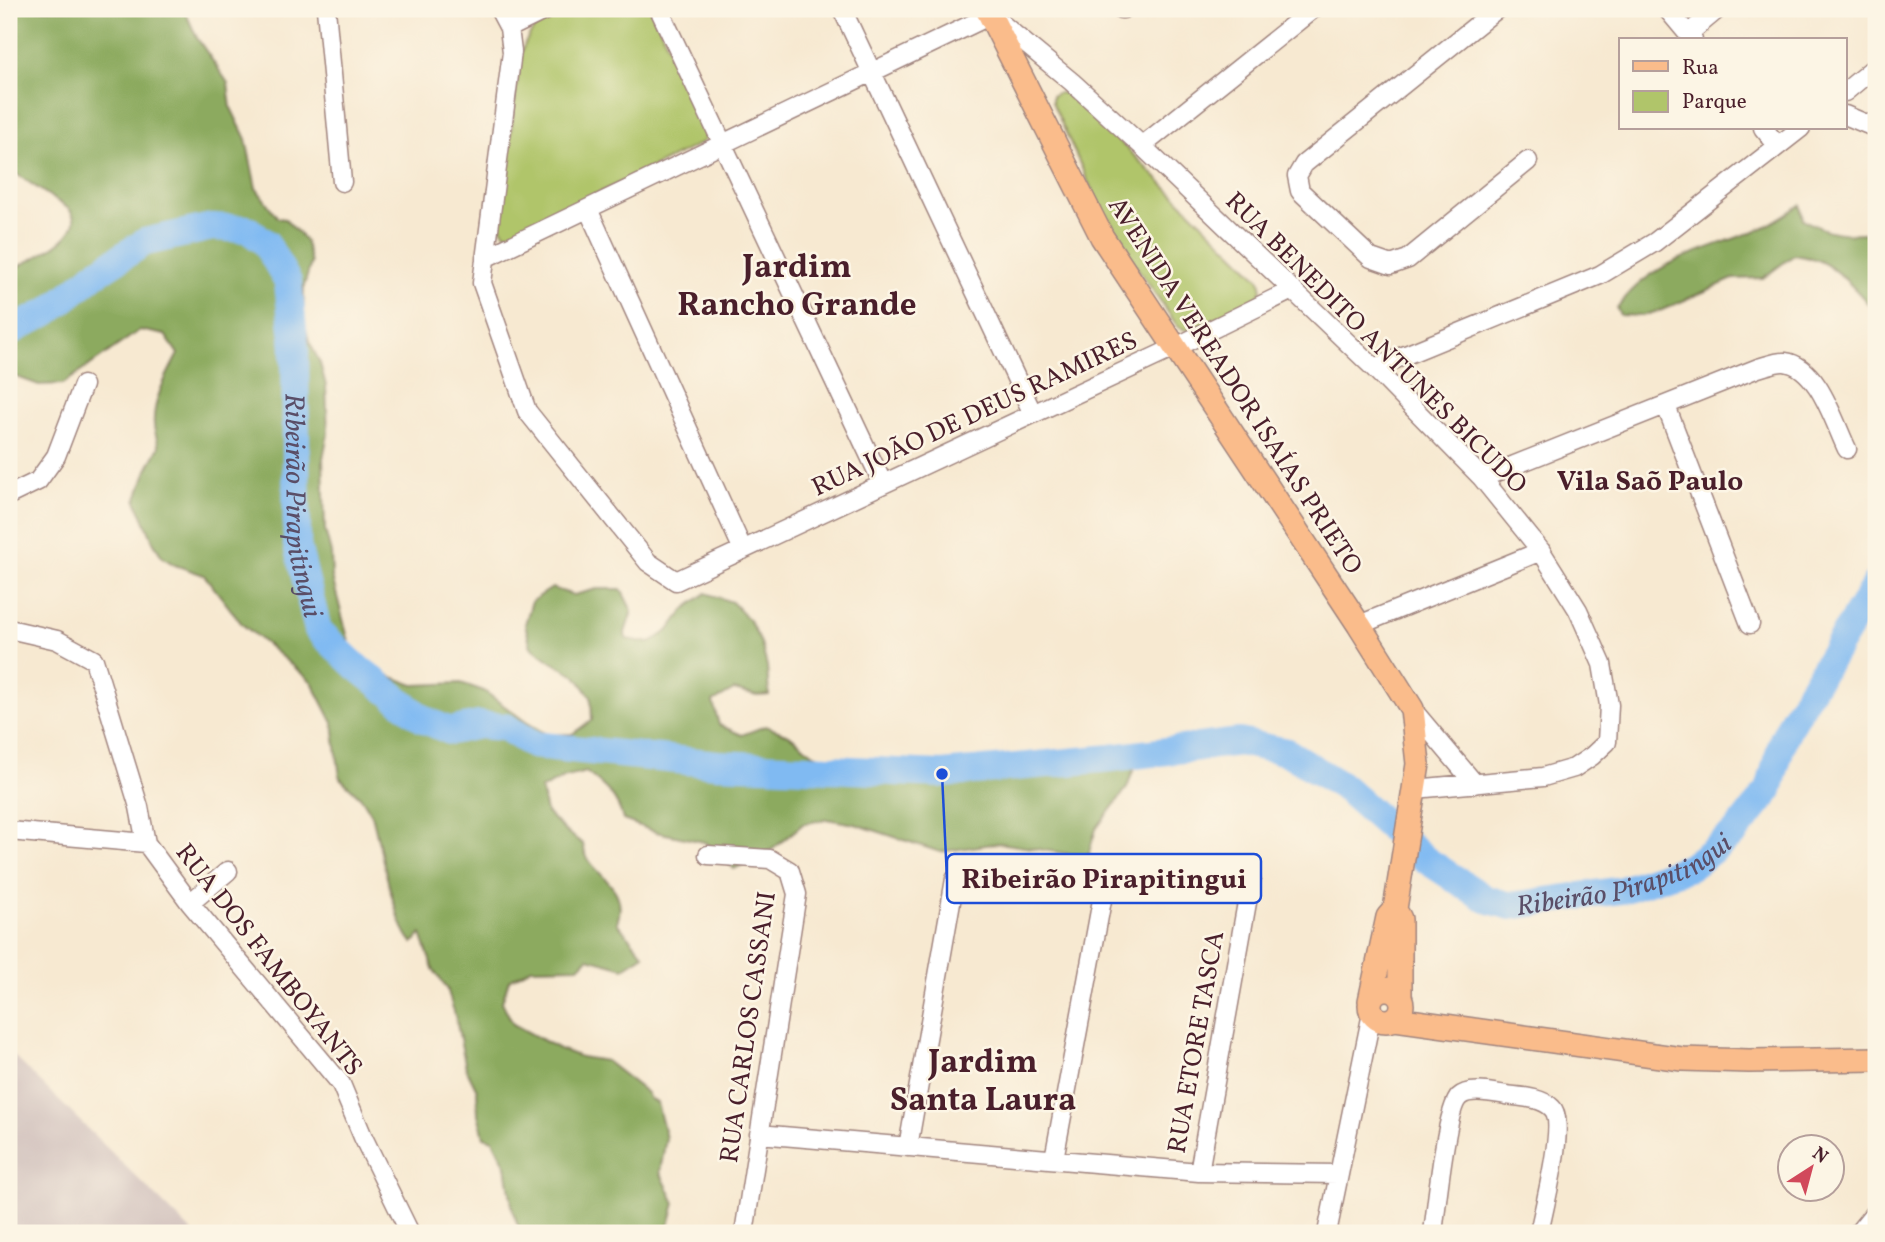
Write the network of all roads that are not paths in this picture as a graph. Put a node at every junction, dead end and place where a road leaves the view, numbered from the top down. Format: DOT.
graph roads {
  1 [pos="326,9"];
  2 [pos="499,9"];
  3 [pos="548,9"];
  4 [pos="659,9"];
  5 [pos="842,9"];
  6 [pos="1313,9"];
  7 [pos="1497,9"];
  8 [pos="1667,9"];
  9 [pos="1718,9"];
  10 [pos="989,12"];
  11 [pos="509,28"];
  12 [pos="1690,37"];
  13 [pos="1876,66"];
  14 [pos="872,73"];
  15 [pos="1846,91"];
  16 [pos="1846,115"];
  17 [pos="1876,128"];
  18 [pos="1765,130"];
  19 [pos="1798,130"];
  20 [pos="723,144"];
  21 [pos="1142,146"];
  22 [pos="1778,146"];
  23 [pos="1528,161"];
  24 [pos="342,182"];
  25 [pos="588,209"];
  26 [pos="485,258"];
  27 [pos="1292,290"];
  28 [pos="1176,347"];
  29 [pos="1374,368"];
  30 [pos="83,385"];
  31 [pos="1666,406"];
  32 [pos="1034,414"];
  33 [pos="1847,449"];
  34 [pos="1482,478"];
  35 [pos="883,484"];
  36 [pos="9,495"];
  37 [pos="743,550"];
  38 [pos="1541,551"];
  39 [pos="1750,624"];
  40 [pos="1359,625"];
  41 [pos="9,629"];
  42 [pos="1412,709"];
  43 [pos="1475,784"];
  44 [pos="1414,797"];
  45 [pos="9,831"];
  46 [pos="146,843"];
  47 [pos="708,855"];
  48 [pos="228,871"];
  49 [pos="1107,873"];
  50 [pos="955,879"];
  51 [pos="1251,880"];
  52 [pos="190,903"];
  53 [pos="1388,1009"];
  54 [pos="1876,1059"];
  55 [pos="759,1134"];
  56 [pos="908,1147"];
  57 [pos="1054,1159"];
  58 [pos="1199,1172"];
  59 [pos="1338,1174"];
  60 [pos="1876,1211"];
  61 [pos="410,1233"];
  62 [pos="744,1233"];
  63 [pos="1327,1233"];
  64 [pos="1433,1233"];
  65 [pos="1539,1233"];
  66 [pos="1858,1233"];
  1 -- 24 [label="street"];
  2 -- 11 [label="street"];
  3 -- 11 [label="street"];
  4 -- 20 [label="street"];
  5 -- 14 [label="street"];
  6 -- 21 [label="street"];
  7 -- 23 [label="street"];
  8 -- 12 [label="street"];
  9 -- 12 [label="street"];
  10 -- 14 [label="street"];
  10 -- 21 [label="street, RUA BENEDITO ANTUNES BICUDO"];
  10 -- 28 [label="main road, AVENIDA VEREADOR ISAÍAS PRIETO"];
  11 -- 26 [label="street"];
  13 -- 15 [label="street"];
  14 -- 20 [label="street"];
  14 -- 32 [label="street"];
  16 -- 17 [label="street"];
  18 -- 22 [label="street"];
  19 -- 22 [label="street"];
  20 -- 25 [label="street"];
  20 -- 35 [label="street"];
  21 -- 27 [label="street, RUA BENEDITO ANTUNES BICUDO"];
  22 -- 29 [label="street"];
  25 -- 26 [label="street"];
  25 -- 37 [label="street"];
  26 -- 37 [label="street, RUA JOÃO DE DEUS RAMIRES"];
  27 -- 28 [label="street, RUA JOÃO DE DEUS RAMIRES"];
  27 -- 29 [label="street, RUA BENEDITO ANTUNES BICUDO"];
  28 -- 32 [label="street, RUA JOÃO DE DEUS RAMIRES"];
  28 -- 40 [label="main road, AVENIDA VEREADOR ISAÍAS PRIETO"];
  29 -- 34 [label="street, RUA BENEDITO ANTUNES BICUDO"];
  30 -- 36 [label="street"];
  31 -- 33 [label="street"];
  31 -- 34 [label="street"];
  31 -- 39 [label="street"];
  32 -- 35 [label="street, RUA JOÃO DE DEUS RAMIRES"];
  34 -- 38 [label="street, RUA BENEDITO ANTUNES BICUDO"];
  35 -- 37 [label="street, RUA JOÃO DE DEUS RAMIRES"];
  38 -- 40 [label="street"];
  38 -- 43 [label="street, RUA BENEDITO ANTUNES BICUDO"];
  40 -- 42 [label="main road, AVENIDA VEREADOR ISAÍAS PRIETO"];
  41 -- 46 [label="street"];
  42 -- 43 [label="street, AVENIDA VEREADOR ISAÍAS PRIETO"];
  42 -- 44 [label="main road, AVENIDA VEREADOR ISAÍAS PRIETO"];
  43 -- 44 [label="street, RUA BENEDITO ANTUNES BICUDO"];
  44 -- 53 [label="main road, AVENIDA VEREADOR ISAÍAS PRIETO"];
  45 -- 46 [label="street, RUA DOS FAMBOYANTS"];
  46 -- 52 [label="street, RUA DOS FAMBOYANTS"];
  47 -- 55 [label="street, RUA CARLOS CASSANI"];
  48 -- 52 [label="street"];
  49 -- 57 [label="street"];
  50 -- 56 [label="street"];
  51 -- 58 [label="street, RUA ETORE TASCA"];
  52 -- 61 [label="street, RUA DOS FAMBOYANTS"];
  53 -- 54 [label="main road"];
  53 -- 59 [label="street"];
  55 -- 56 [label="street"];
  55 -- 62 [label="street, RUA CARLOS CASSANI"];
  56 -- 57 [label="street"];
  57 -- 58 [label="street"];
  58 -- 59 [label="street"];
  59 -- 63 [label="street"];
  60 -- 66 [label="street"];
  64 -- 65 [label="street"];
}
